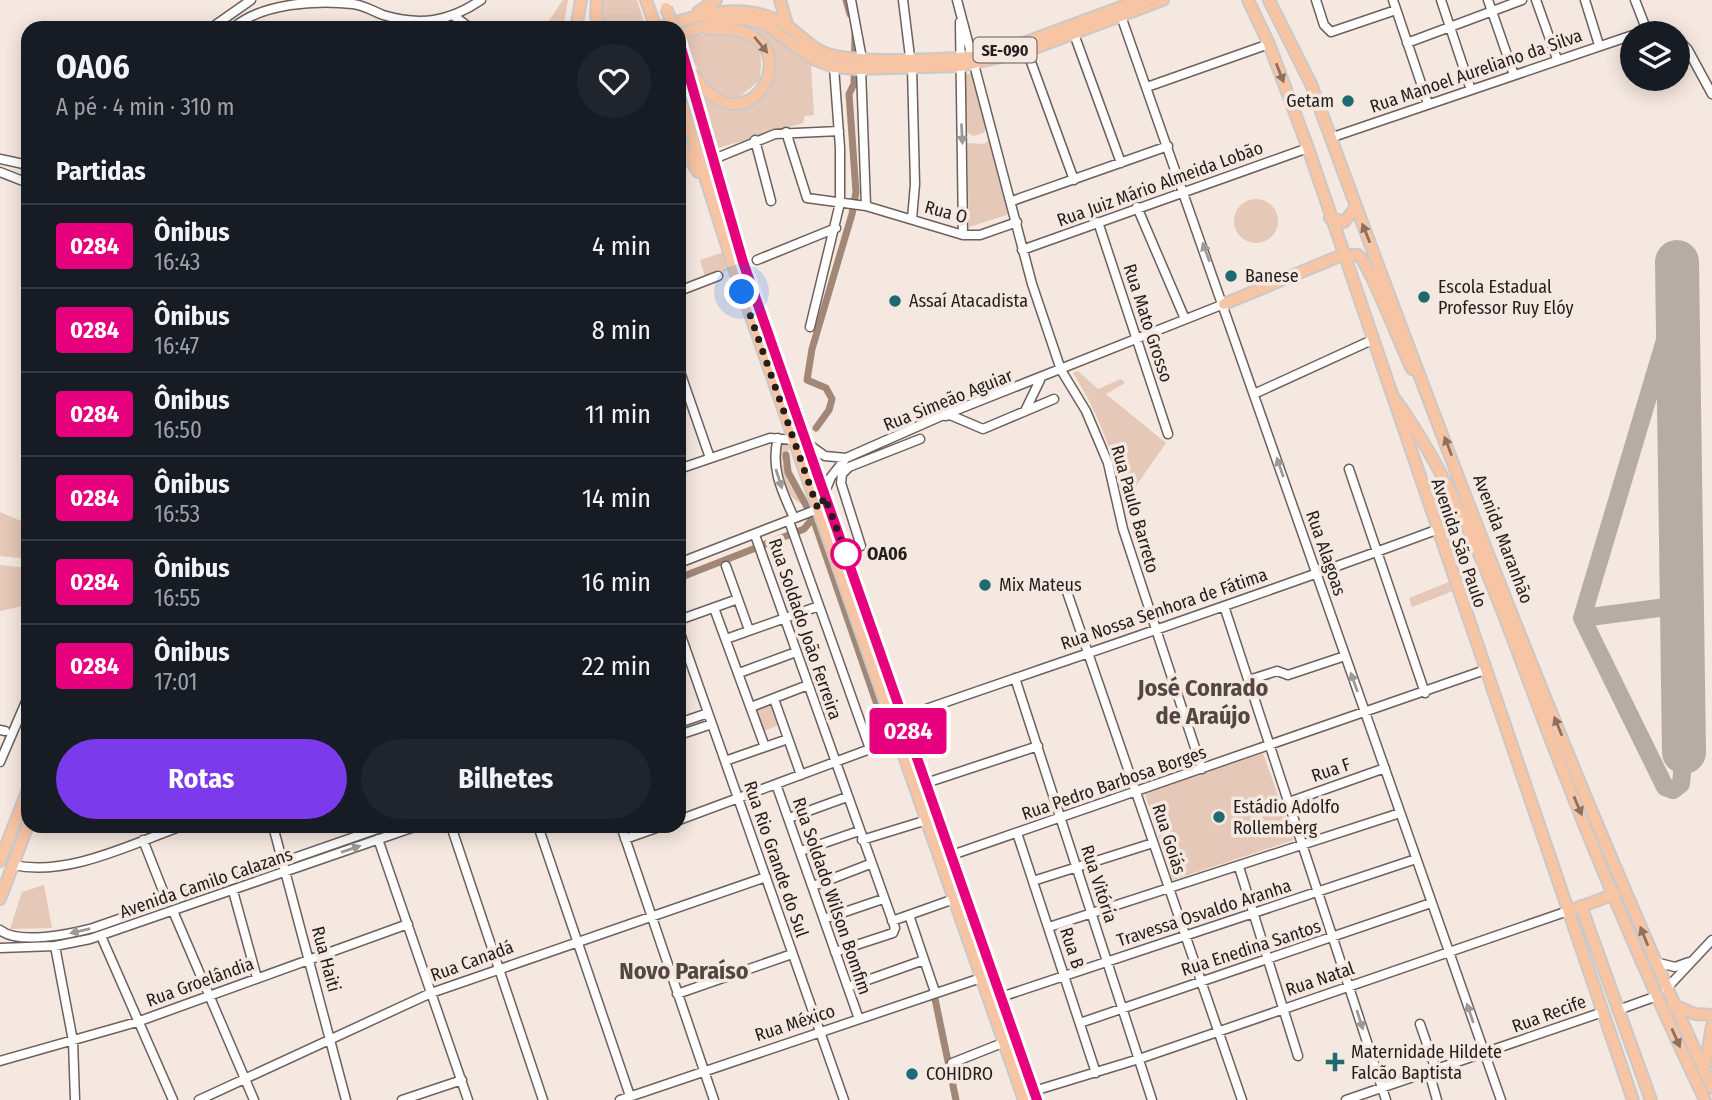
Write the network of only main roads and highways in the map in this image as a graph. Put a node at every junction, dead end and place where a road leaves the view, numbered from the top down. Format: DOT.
graph roads {
  1 [pos="581,0"];
  2 [pos="597,0"];
  3 [pos="646,0"];
  4 [pos="716,0"];
  5 [pos="780,0"];
  6 [pos="1140,0"];
  7 [pos="1163,0"];
  8 [pos="1248,0"];
  9 [pos="1269,0"];
  10 [pos="665,4"];
  11 [pos="1120,8"];
  12 [pos="690,18"];
  13 [pos="577,21"];
  14 [pos="598,21"];
  15 [pos="654,21"];
  16 [pos="671,21"];
  17 [pos="680,21"];
  18 [pos="788,27"];
  19 [pos="699,28"];
  20 [pos="686,33"];
  21 [pos="686,59"];
  22 [pos="974,60"];
  23 [pos="855,64"];
  24 [pos="689,67"];
  25 [pos="686,117"];
  26 [pos="686,153"];
  27 [pos="708,188"];
  28 [pos="1356,207"];
  29 [pos="1330,218"];
  30 [pos="1342,255"];
  31 [pos="1224,304"];
  32 [pos="1388,388"];
  33 [pos="1432,405"];
  34 [pos="1572,761"];
  35 [pos="1561,765"];
  36 [pos="21,807"];
  37 [pos="25,833"];
  38 [pos="0,861"];
  39 [pos="1615,894"];
  40 [pos="0,899"];
  41 [pos="1581,906"];
  42 [pos="1568,911"];
  43 [pos="1661,992"];
  44 [pos="1673,1005"];
  45 [pos="1712,1014"];
  46 [pos="1712,1026"];
  47 [pos="1705,1073"];
  48 [pos="1712,1088"];
  49 [pos="1036,1096"];
  50 [pos="1024,1100"];
  51 [pos="1633,1100"];
  52 [pos="1651,1100"];
  53 [pos="1705,1100"];
  1 -- 13 [label="main road"];
  2 -- 14 [label="main road"];
  3 -- 15 [label="main road"];
  4 -- 12 [label="main road"];
  5 -- 18 [label="main road"];
  6 -- 11 [label="main road, SE-090"];
  7 -- 11 [label="main road, SE-090"];
  8 -- 29 [label="main road, Avenida São Paulo, one-way"];
  9 -- 28 [label="main road, Avenida Maranhão"];
  10 -- 16 [label="main road, bridge"];
  11 -- 22 [label="main road, SE-090"];
  11 -- 22 [label="main road, SE-090"];
  12 -- 17 [label="main road"];
  12 -- 18 [label="main road, SE-090"];
  18 -- 23 [label="main road, SE-090"];
  19 -- 20 [label="main road"];
  19 -- 23 [label="main road, SE-090"];
  19 -- 24 [label="main road, one-way"];
  21 -- 24 [label="main road"];
  22 -- 23 [label="main road, SE-090"];
  24 -- 49 [label="main road"];
  25 -- 27 [label="main road"];
  26 -- 27 [label="main road"];
  27 -- 50 [label="main road"];
  28 -- 29 [label="main road"];
  33 -- 28 [label="main road, Avenida Maranhão, one-way"];
  29 -- 30 [label="main road, Avenida São Paulo"];
  30 -- 31 [label="main road"];
  30 -- 32 [label="main road, Avenida São Paulo"];
  30 -- 33 [label="main road"];
  32 -- 35 [label="main road, Avenida Maranhão"];
  32 -- 42 [label="main road, Avenida São Paulo"];
  34 -- 33 [label="main road, Avenida Maranhão, one-way"];
  34 -- 35 [label="main road"];
  43 -- 34 [label="main road, Avenida Maranhão, one-way"];
  35 -- 39 [label="main road, Avenida Maranhão, one-way"];
  36 -- 38 [label="main road"];
  37 -- 40 [label="main road"];
  39 -- 41 [label="main road, Rua Natal"];
  39 -- 43 [label="main road, Avenida Maranhão"];
  41 -- 42 [label="main road, Rua Natal"];
  41 -- 52 [label="main road"];
  42 -- 51 [label="main road, Avenida São Paulo"];
  43 -- 44 [label="main road, Avenida Maranhão"];
  43 -- 53 [label="main road, Avenida Maranhão, one-way"];
  44 -- 45 [label="main road"];
  44 -- 47 [label="main road, Avenida Maranhão"];
  46 -- 47 [label="main road"];
  47 -- 48 [label="main road, Avenida Maranhão"];
}
